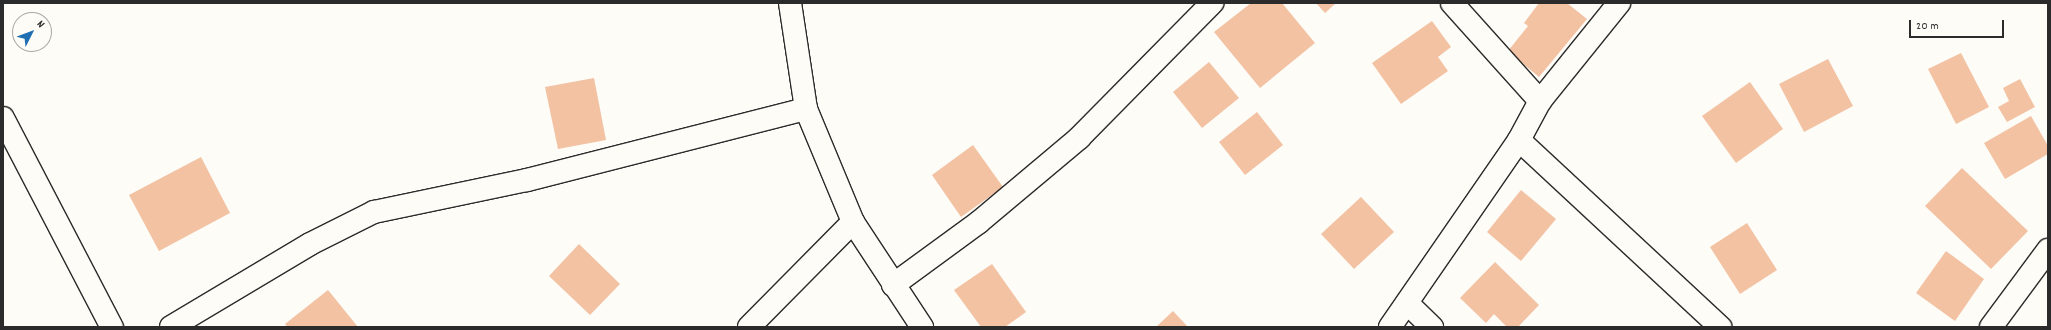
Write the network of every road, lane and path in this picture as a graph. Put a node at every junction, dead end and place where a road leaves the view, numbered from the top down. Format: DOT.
graph roads {
  1 [pos="790,3"];
  2 [pos="1212,3"];
  3 [pos="1452,3"];
  4 [pos="1619,3"];
  5 [pos="1540,101"];
  6 [pos="806,109"];
  7 [pos="3,118"];
  8 [pos="1519,140"];
  9 [pos="853,222"];
  10 [pos="2048,250"];
  11 [pos="893,286"];
  12 [pos="1407,303"];
  13 [pos="112,327"];
  14 [pos="172,327"];
  15 [pos="749,327"];
  16 [pos="922,327"];
  17 [pos="1390,327"];
  18 [pos="1432,327"];
  19 [pos="1720,327"];
  20 [pos="1991,327"];
  1 -- 6 [label="street"];
  2 -- 11 [label="street"];
  3 -- 5 [label="street"];
  4 -- 5 [label="street"];
  5 -- 8 [label="street"];
  6 -- 9 [label="street"];
  6 -- 14 [label="street"];
  7 -- 13 [label="street"];
  8 -- 12 [label="street"];
  8 -- 19 [label="street"];
  9 -- 11 [label="street"];
  9 -- 15 [label="street"];
  10 -- 20 [label="street"];
  11 -- 16 [label="street"];
  12 -- 17 [label="street"];
  12 -- 18 [label="street"];
}
